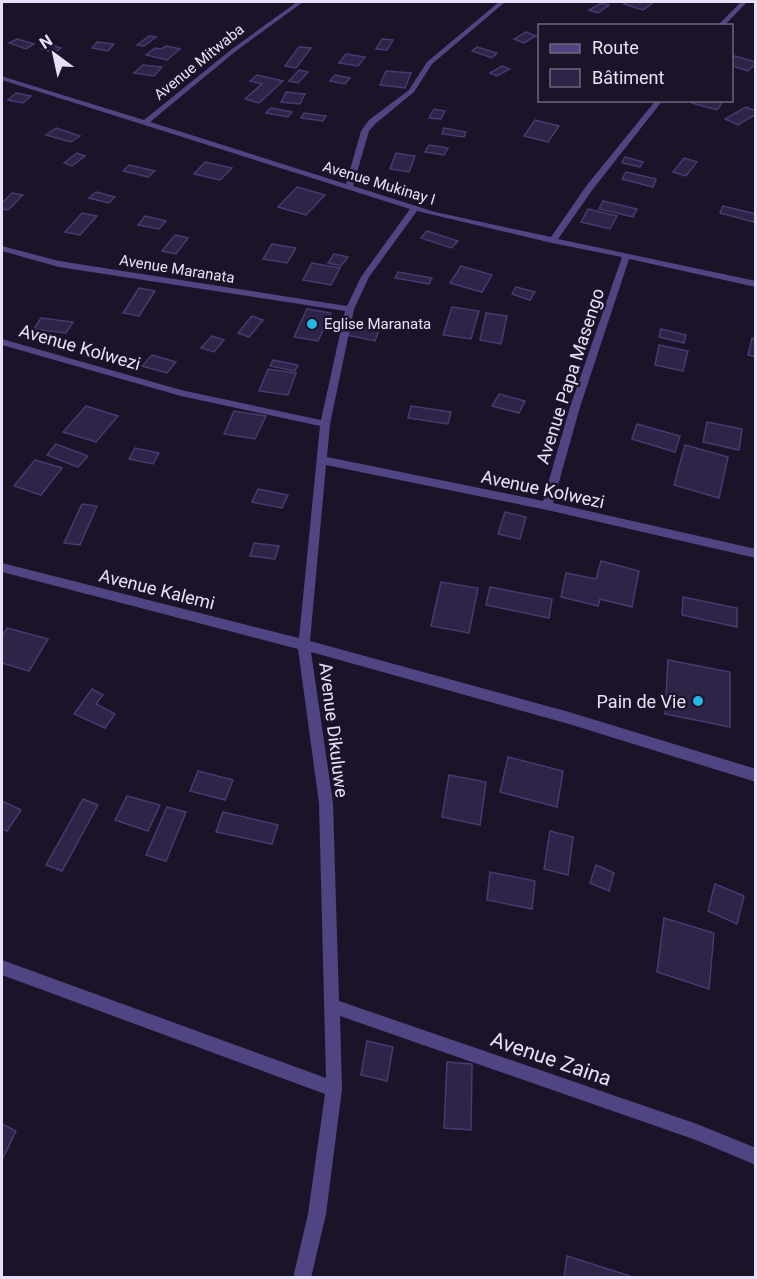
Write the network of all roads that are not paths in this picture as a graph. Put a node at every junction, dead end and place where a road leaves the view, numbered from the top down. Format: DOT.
graph roads {
  1 [pos="300,2"];
  2 [pos="502,2"];
  3 [pos="744,2"];
  4 [pos="722,24"];
  5 [pos="2,78"];
  6 [pos="658,102"];
  7 [pos="145,123"];
  8 [pos="349,188"];
  9 [pos="415,208"];
  10 [pos="552,241"];
  11 [pos="2,249"];
  12 [pos="626,257"];
  13 [pos="754,281"];
  14 [pos="350,309"];
  15 [pos="2,342"];
  16 [pos="325,424"];
  17 [pos="323,460"];
  18 [pos="547,506"];
  19 [pos="756,554"];
  20 [pos="2,568"];
  21 [pos="304,645"];
  22 [pos="756,776"];
  23 [pos="2,968"];
  24 [pos="332,1006"];
  25 [pos="334,1089"];
  26 [pos="756,1157"];
  27 [pos="302,1278"];
  1 -- 7 [label="street, Avenue Mitwaba"];
  2 -- 8 [label="street"];
  3 -- 4 [label="street"];
  5 -- 7 [label="street, Avenue Mukinay I"];
  6 -- 10 [label="street"];
  7 -- 8 [label="street, Avenue Mukinay I"];
  8 -- 9 [label="street, Avenue Mukinay I"];
  9 -- 10 [label="street, Avenue Mukinay I"];
  9 -- 14 [label="street, Avenue Dikuluwe"];
  10 -- 12 [label="street, Avenue Mukinay I"];
  11 -- 14 [label="street, Avenue Maranata"];
  12 -- 13 [label="street, Avenue Mukinay I"];
  12 -- 18 [label="street, Avenue Papa Masengo"];
  14 -- 16 [label="street, Avenue Dikuluwe"];
  15 -- 16 [label="street, Avenue Kolwezi"];
  16 -- 17 [label="street, Avenue Dikuluwe"];
  17 -- 18 [label="street, Avenue Kolwezi"];
  17 -- 21 [label="street, Avenue Dikuluwe"];
  18 -- 19 [label="street, Avenue Kolwezi"];
  20 -- 21 [label="street, Avenue Kalemi"];
  21 -- 22 [label="street, Avenue Kalemi"];
  21 -- 24 [label="street, Avenue Dikuluwe"];
  23 -- 25 [label="street"];
  24 -- 25 [label="street, Avenue Dikuluwe"];
  24 -- 26 [label="street, Avenue Zaina"];
  25 -- 27 [label="street, Avenue Dikuluwe"];
}
